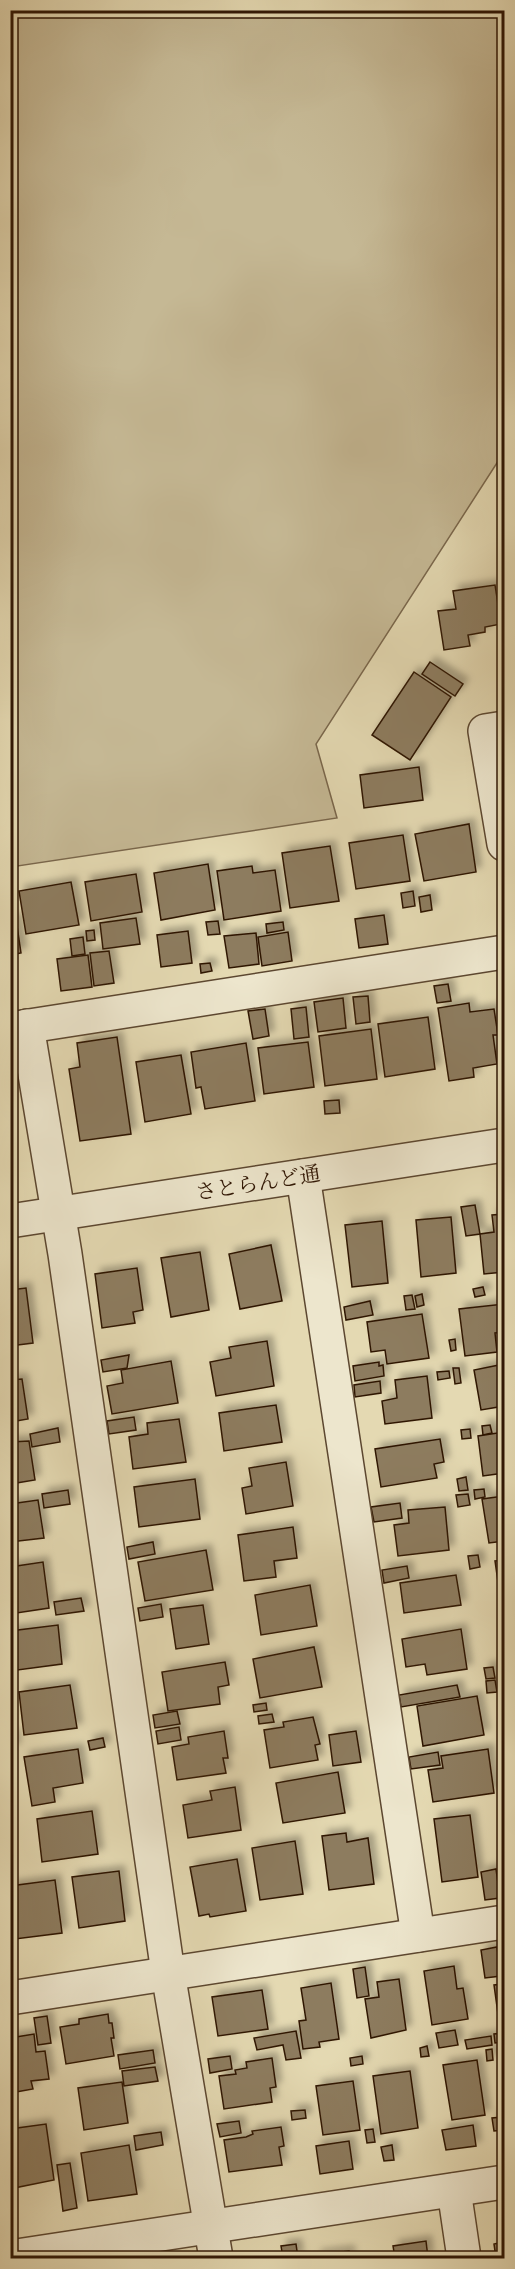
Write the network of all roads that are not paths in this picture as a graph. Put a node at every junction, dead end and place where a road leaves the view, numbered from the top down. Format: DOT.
graph roads {
  1 [pos="504,728"];
  2 [pos="504,844"];
  3 [pos="504,952"];
  4 [pos="19,1027"];
  5 [pos="504,1145"];
  6 [pos="303,1176"];
  7 [pos="56,1214"];
  8 [pos="10,1221"];
  9 [pos="504,1922"];
  10 [pos="418,1935"];
  11 [pos="168,1973"];
  12 [pos="10,1998"];
  13 [pos="504,2182"];
  14 [pos="454,2190"];
  15 [pos="214,2243"];
  16 [pos="10,2257"];
  17 [pos="464,2259"];
  1 -- 2 [label="street"];
  3 -- 4 [label="street"];
  4 -- 7 [label="street"];
  5 -- 6 [label="street, さとらんど通"];
  6 -- 7 [label="street, さとらんど通"];
  6 -- 10 [label="street"];
  7 -- 8 [label="street, さとらんど通"];
  7 -- 11 [label="street"];
  9 -- 10 [label="street"];
  10 -- 11 [label="street"];
  11 -- 12 [label="street"];
  11 -- 15 [label="street"];
  13 -- 14 [label="street"];
  14 -- 15 [label="street"];
  14 -- 17 [label="street"];
  15 -- 16 [label="street"];
}
